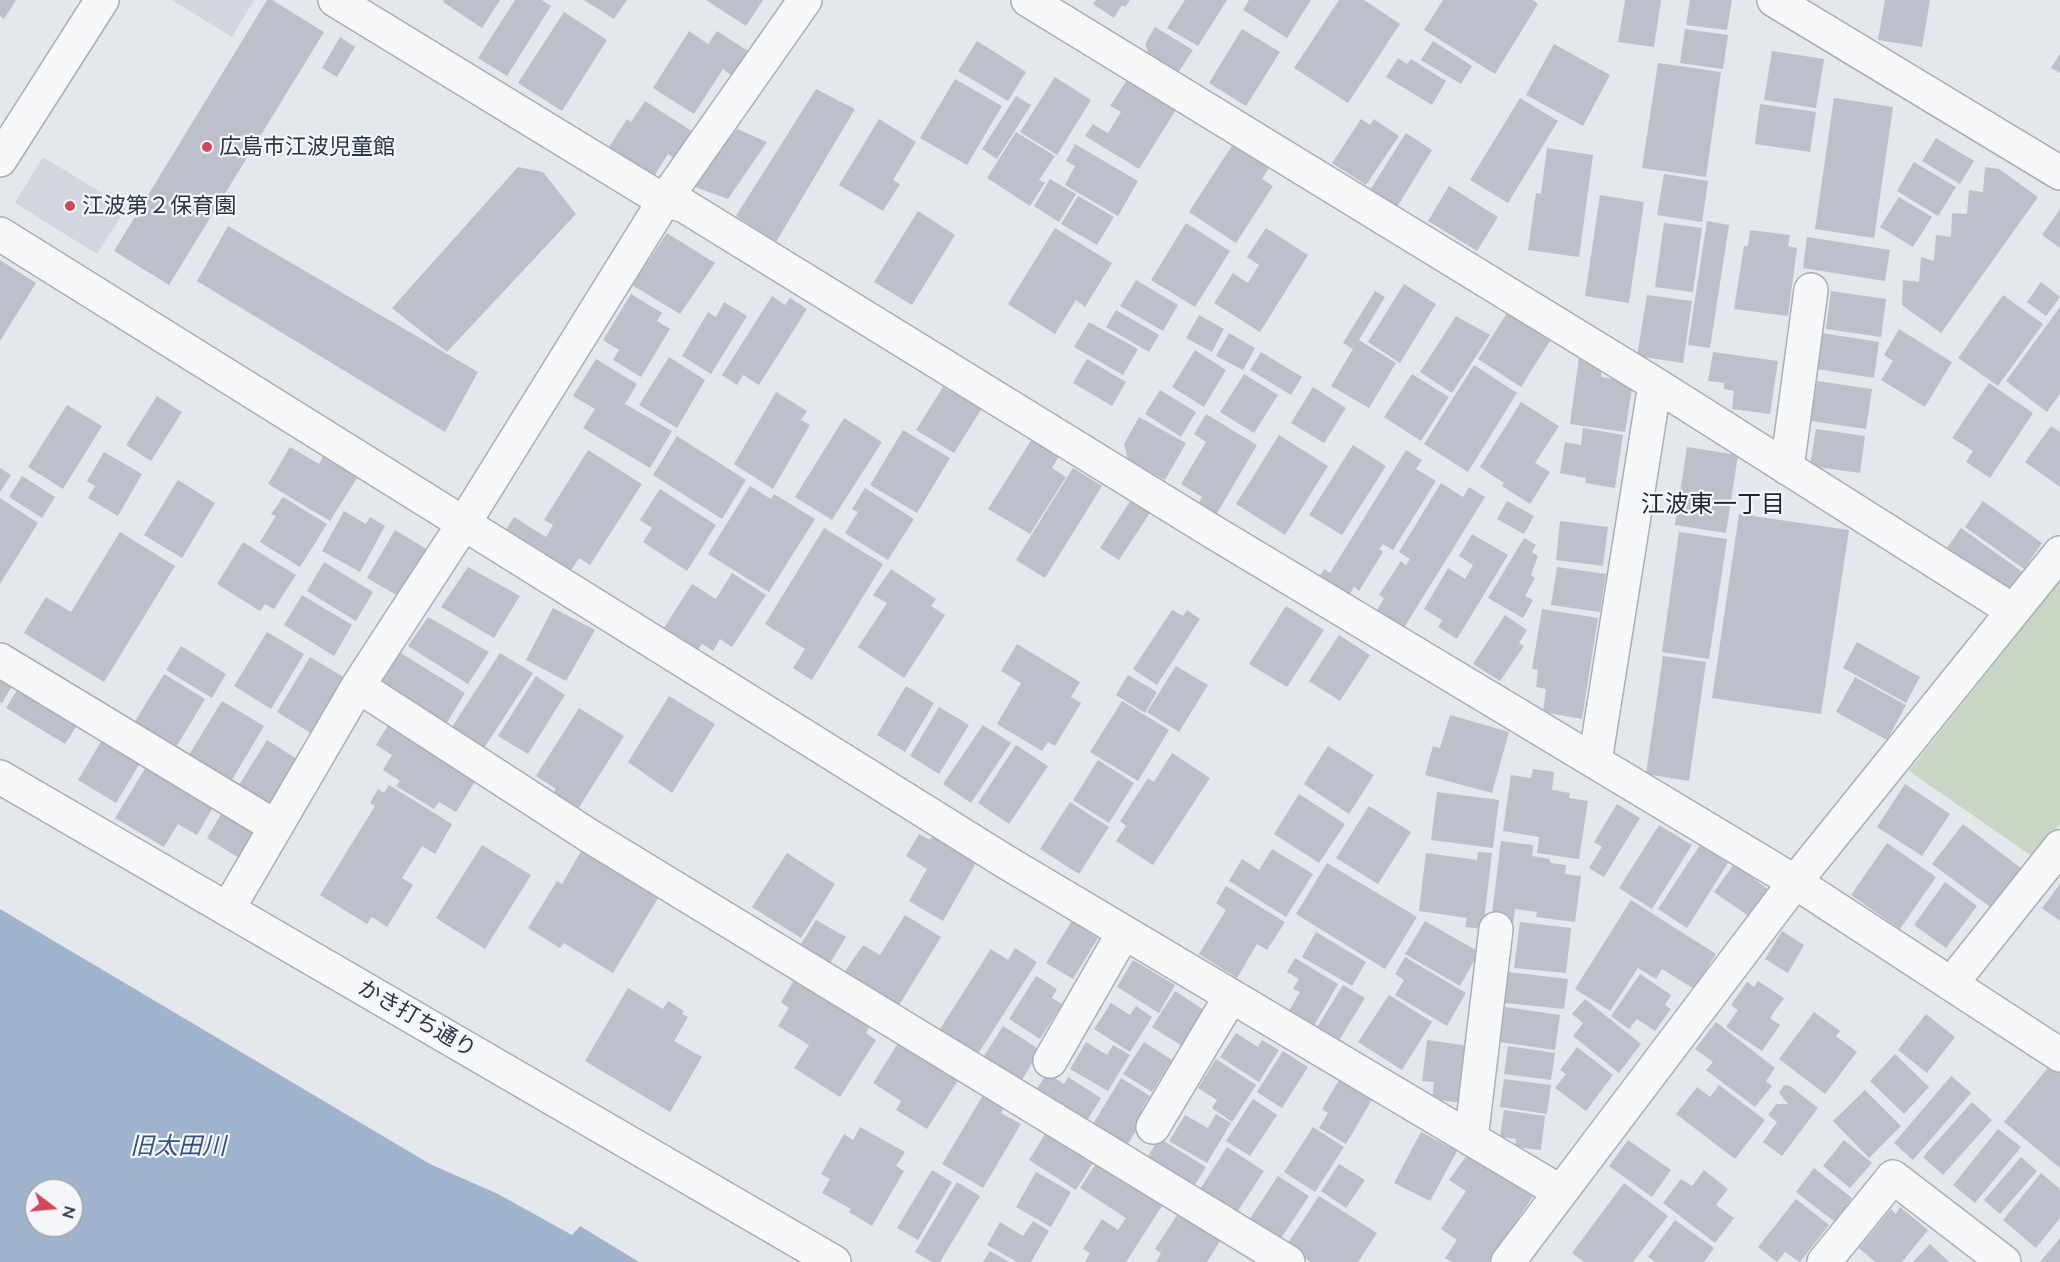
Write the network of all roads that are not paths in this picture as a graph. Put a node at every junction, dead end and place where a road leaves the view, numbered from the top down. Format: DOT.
graph roads {
  1 [pos="102,0"];
  2 [pos="335,0"];
  3 [pos="805,0"];
  4 [pos="1028,0"];
  5 [pos="1781,2"];
  6 [pos="0,160"];
  7 [pos="2060,173"];
  8 [pos="664,201"];
  9 [pos="0,234"];
  10 [pos="1811,290"];
  11 [pos="1655,384"];
  12 [pos="1787,468"];
  13 [pos="464,523"];
  14 [pos="2060,553"];
  15 [pos="2012,610"];
  16 [pos="0,660"];
  17 [pos="358,686"];
  18 [pos="1595,761"];
  19 [pos="0,777"];
  20 [pos="276,827"];
  21 [pos="2060,847"];
  22 [pos="1795,882"];
  23 [pos="228,909"];
  24 [pos="1496,929"];
  25 [pos="1124,932"];
  26 [pos="1952,984"];
  27 [pos="1231,996"];
  28 [pos="2060,1055"];
  29 [pos="1050,1061"];
  30 [pos="1153,1127"];
  31 [pos="1471,1139"];
  32 [pos="1559,1191"];
  33 [pos="834,1262"];
  34 [pos="1288,1262"];
  35 [pos="1508,1262"];
  36 [pos="1824,1262"];
  37 [pos="2004,1262"];
  1 -- 6 [label="street"];
  2 -- 8 [label="street"];
  3 -- 8 [label="street"];
  4 -- 11 [label="street"];
  5 -- 7 [label="street"];
  8 -- 13 [label="street"];
  8 -- 18 [label="street"];
  9 -- 13 [label="street"];
  10 -- 12 [label="street"];
  11 -- 12 [label="street"];
  11 -- 18 [label="street"];
  12 -- 15 [label="street"];
  13 -- 17 [label="street"];
  13 -- 25 [label="street"];
  14 -- 15 [label="street"];
  15 -- 22 [label="street"];
  16 -- 20 [label="street"];
  17 -- 20 [label="street"];
  17 -- 34 [label="street"];
  18 -- 22 [label="street"];
  19 -- 23 [label="street, かき打ち通り"];
  20 -- 23 [label="street"];
  21 -- 26 [label="street"];
  22 -- 26 [label="street"];
  22 -- 32 [label="street"];
  23 -- 33 [label="street, かき打ち通り"];
  24 -- 31 [label="street"];
  25 -- 27 [label="street"];
  25 -- 29 [label="street"];
  26 -- 28 [label="street"];
  27 -- 30 [label="street"];
  27 -- 31 [label="street"];
  31 -- 32 [label="street"];
  32 -- 35 [label="street"];
  36 -- 37 [label="street"];
}
